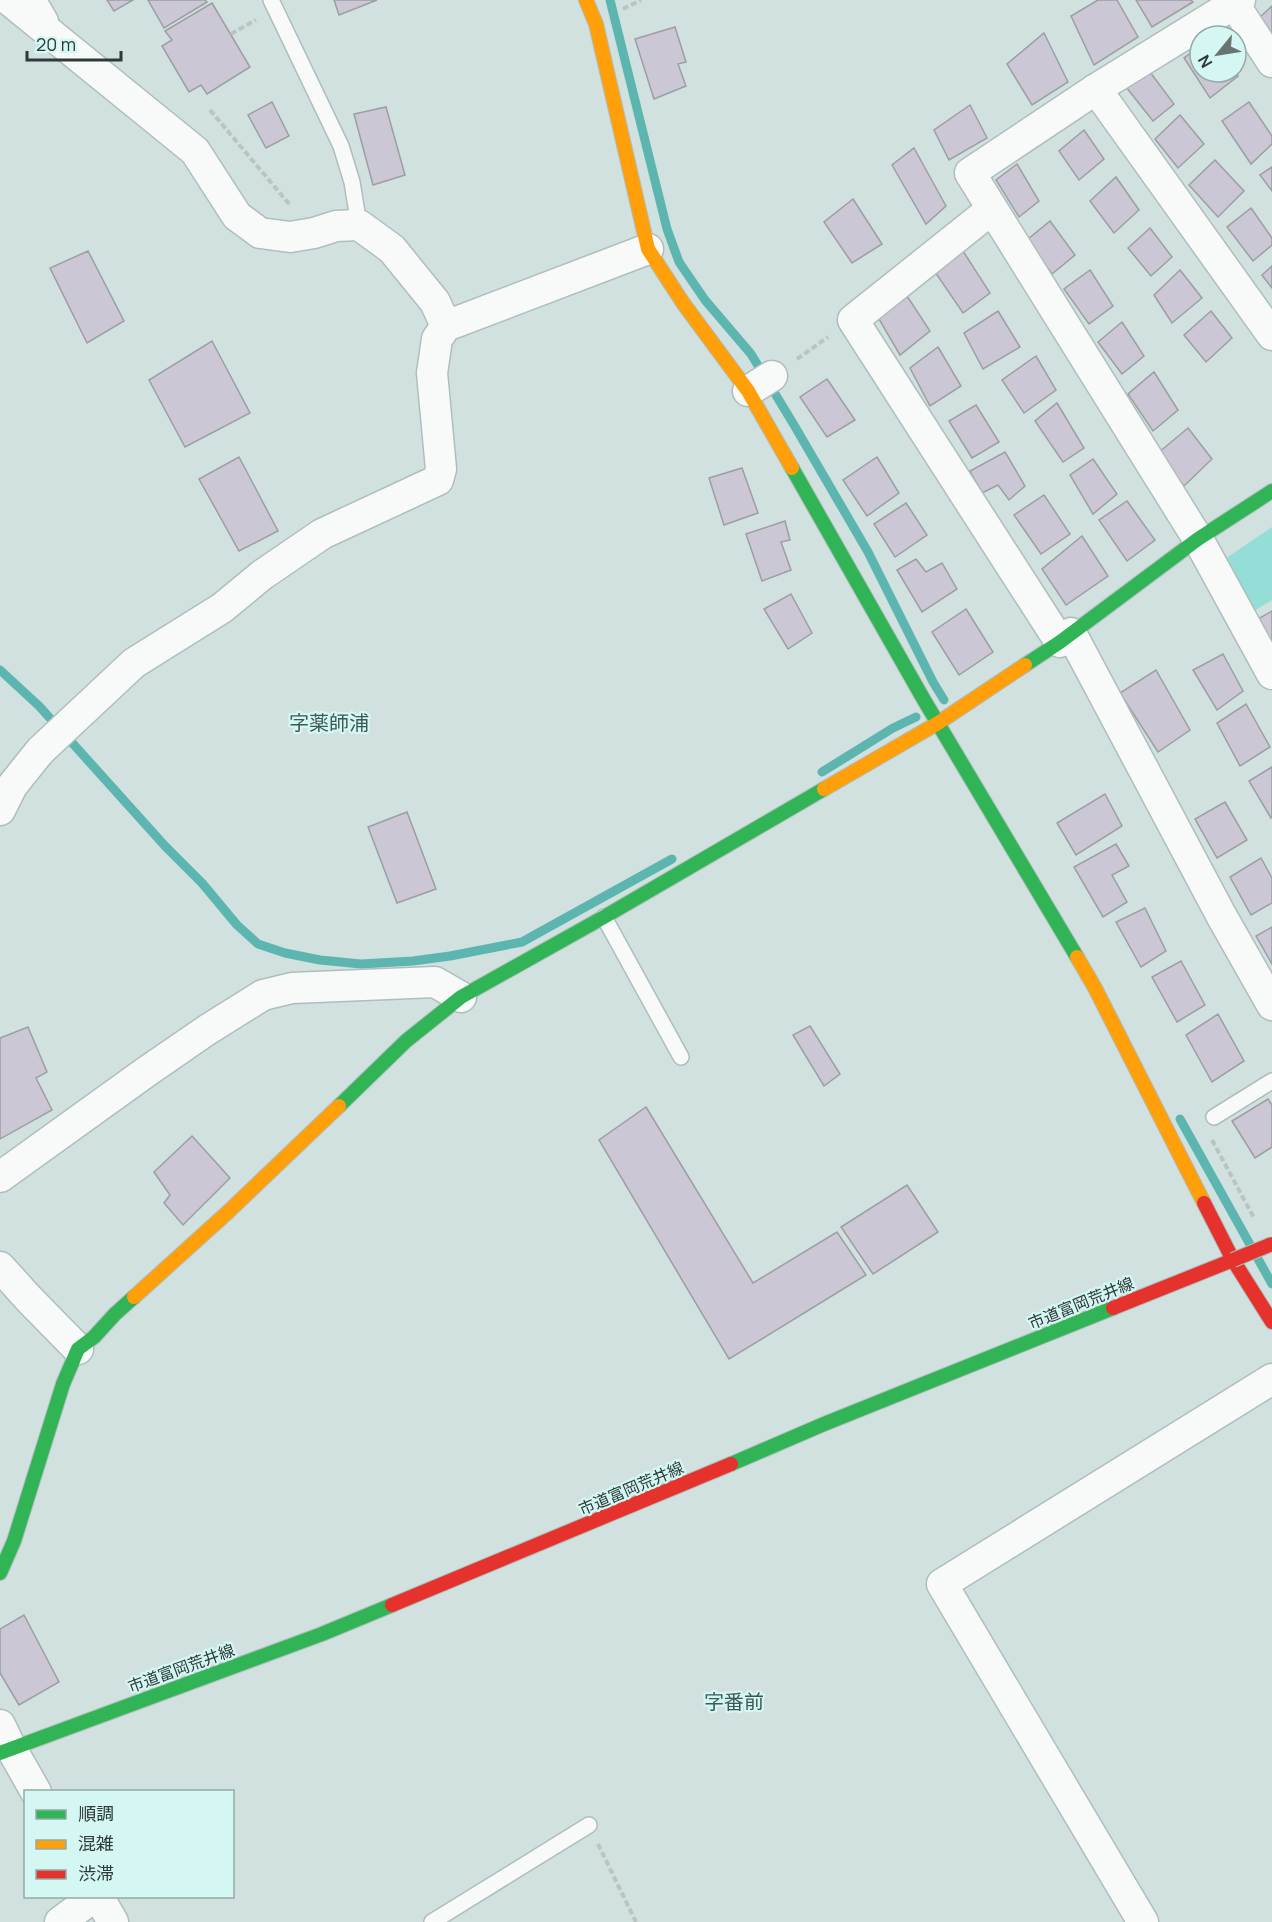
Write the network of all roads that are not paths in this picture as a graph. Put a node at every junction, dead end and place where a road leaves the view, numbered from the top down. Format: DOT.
graph roads {
  1 [pos="9,0"];
  2 [pos="39,0"];
  3 [pos="271,0"];
  4 [pos="586,0"];
  5 [pos="1237,2"];
  6 [pos="53,36"];
  7 [pos="1272,62"];
  8 [pos="1096,89"];
  9 [pos="992,209"];
  10 [pos="359,225"];
  11 [pos="648,249"];
  12 [pos="446,326"];
  13 [pos="1272,335"];
  14 [pos="1272,491"];
  15 [pos="1198,539"];
  16 [pos="1065,638"];
  17 [pos="1272,674"];
  18 [pos="938,723"];
  19 [pos="0,810"];
  20 [pos="604,917"];
  21 [pos="461,997"];
  22 [pos="1272,1005"];
  23 [pos="681,1057"];
  24 [pos="1272,1081"];
  25 [pos="1214,1117"];
  26 [pos="0,1177"];
  27 [pos="1272,1244"];
  28 [pos="1233,1260"];
  29 [pos="0,1267"];
  30 [pos="1272,1322"];
  31 [pos="78,1349"];
  32 [pos="1272,1379"];
  33 [pos="0,1573"];
  34 [pos="4,1742"];
  35 [pos="35,1790"];
  36 [pos="589,1825"];
  37 [pos="94,1898"];
  38 [pos="98,1898"];
  39 [pos="60,1922"];
  40 [pos="113,1922"];
  41 [pos="432,1922"];
  42 [pos="1143,1922"];
  1 -- 6 [label="street"];
  2 -- 6 [label="lane"];
  3 -- 10 [label="lane"];
  4 -- 11 [label="street"];
  5 -- 7 [label="street"];
  5 -- 8 [label="street"];
  6 -- 10 [label="street"];
  8 -- 9 [label="street"];
  8 -- 13 [label="street"];
  9 -- 15 [label="street"];
  9 -- 16 [label="street"];
  10 -- 12 [label="street"];
  11 -- 12 [label="street"];
  11 -- 18 [label="street"];
  12 -- 19 [label="street"];
  14 -- 15 [label="street"];
  15 -- 16 [label="street"];
  15 -- 17 [label="street"];
  16 -- 18 [label="street"];
  16 -- 22 [label="street"];
  18 -- 20 [label="street"];
  18 -- 28 [label="street"];
  20 -- 21 [label="street"];
  20 -- 23 [label="lane"];
  21 -- 26 [label="street"];
  21 -- 31 [label="street"];
  24 -- 25 [label="lane"];
  27 -- 28 [label="street, 市道富岡荒井線, bridge"];
  28 -- 30 [label="street"];
  28 -- 34 [label="street, 市道富岡荒井線"];
  29 -- 31 [label="street"];
  31 -- 33 [label="street"];
  32 -- 42 [label="street"];
  34 -- 35 [label="street"];
  36 -- 41 [label="lane"];
  37 -- 39 [label="street"];
  38 -- 40 [label="street"];
}
